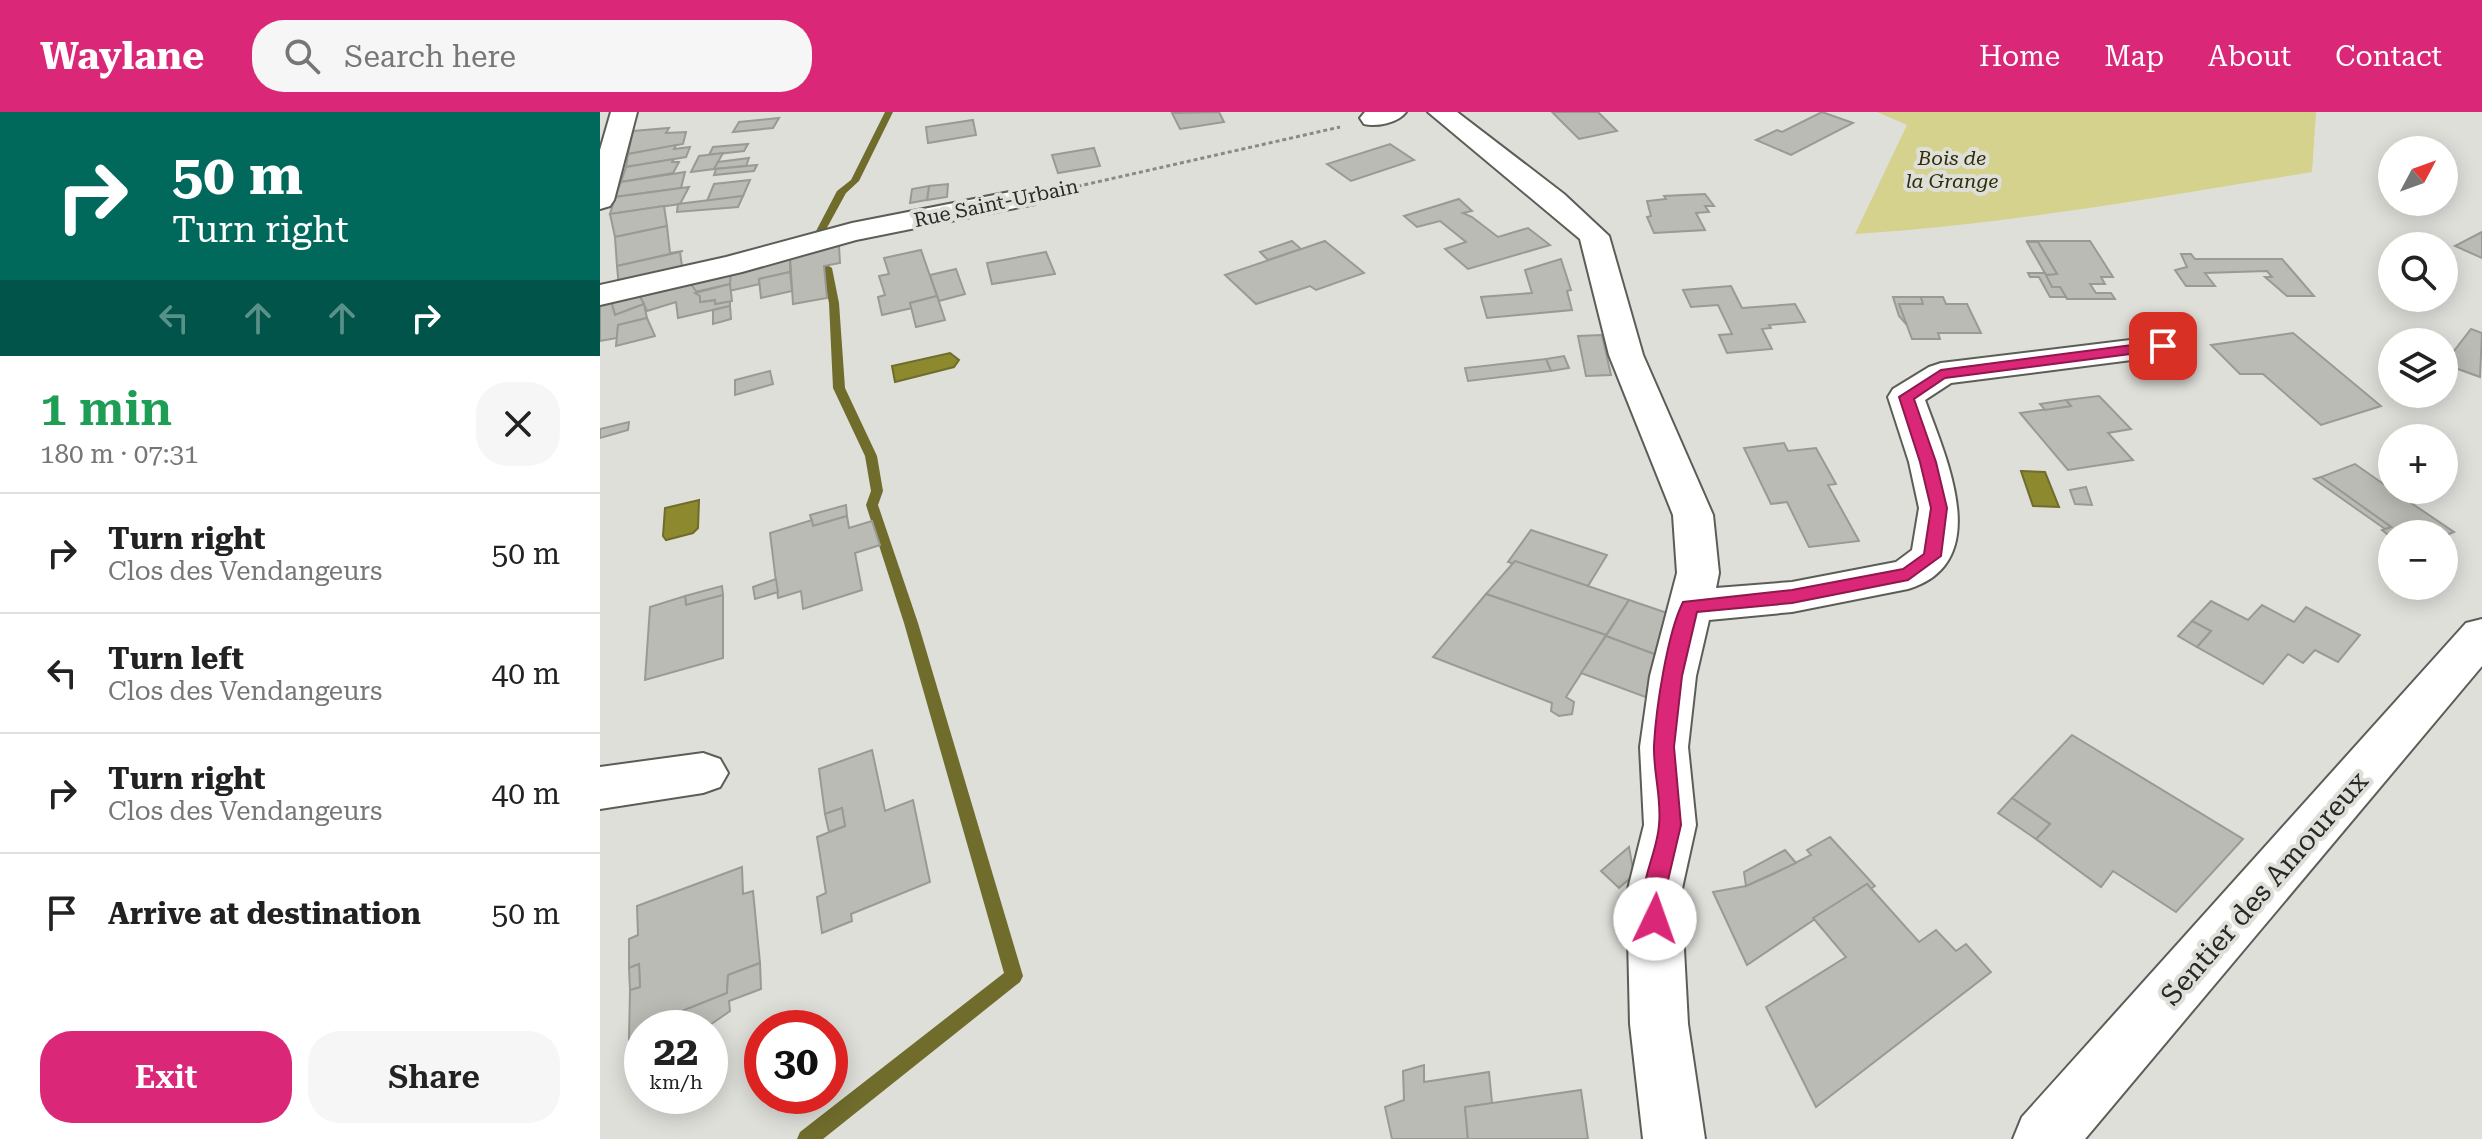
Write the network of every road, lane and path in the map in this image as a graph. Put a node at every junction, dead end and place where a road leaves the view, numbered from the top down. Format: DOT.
graph roads {
  1 [pos="624,112"];
  2 [pos="1441,112"];
  3 [pos="1383,115"];
  4 [pos="1025,198"];
  5 [pos="600,200"];
  6 [pos="600,295"];
  7 [pos="2163,346"];
  8 [pos="1690,606"];
  9 [pos="2482,635"];
  10 [pos="703,773"];
  11 [pos="600,788"];
  12 [pos="1674,1139"];
  13 [pos="2044,1139"];
  1 -- 5 [label="street"];
  2 -- 8 [label="street"];
  3 -- 4 [label="path, Rue Saint-Urbain"];
  4 -- 6 [label="street, Rue Saint-Urbain"];
  7 -- 8 [label="street"];
  8 -- 12 [label="street"];
  9 -- 13 [label="street, Sentier des Amoureux"];
  10 -- 11 [label="street"];
}
